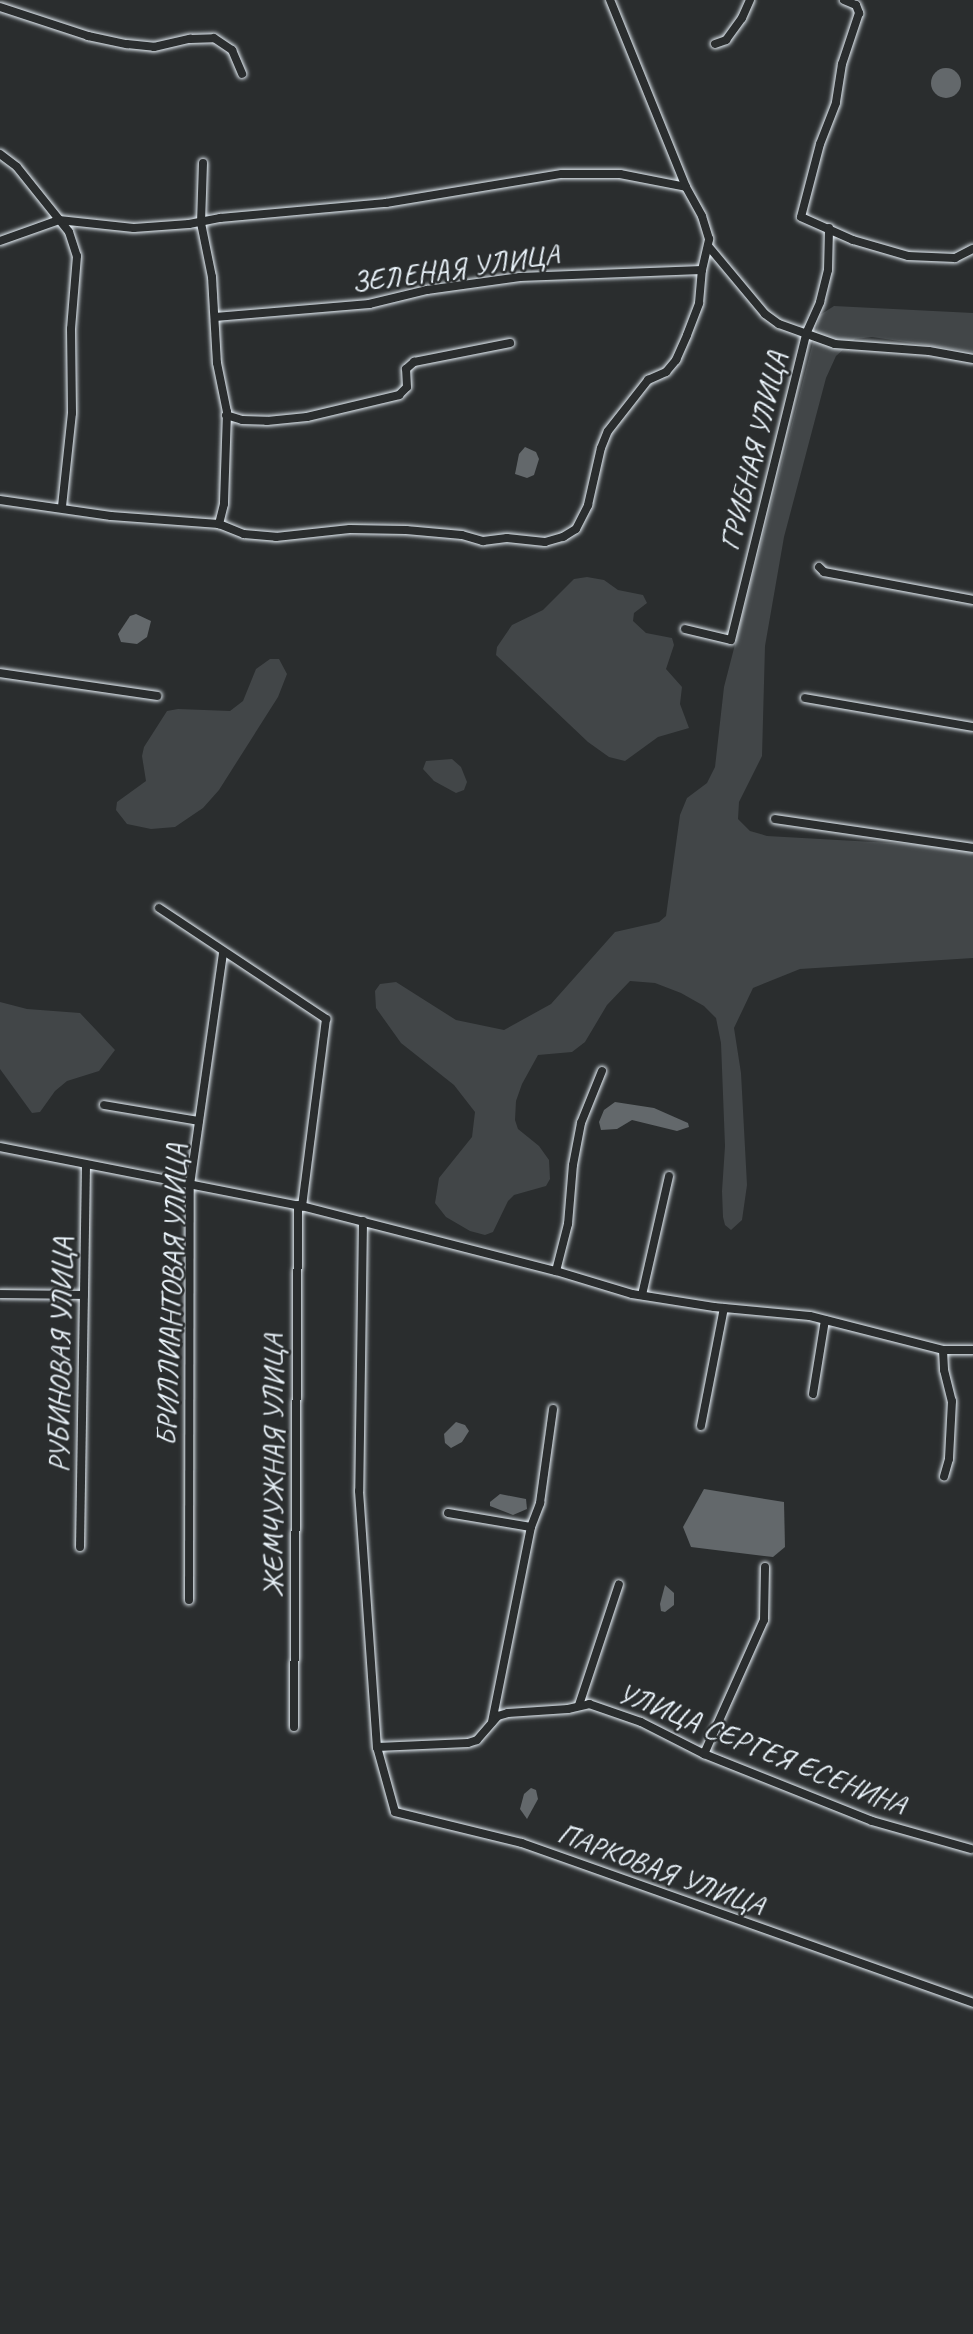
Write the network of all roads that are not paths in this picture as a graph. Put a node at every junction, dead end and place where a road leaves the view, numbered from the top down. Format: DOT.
graph roads {
  1 [pos="610,0"];
  2 [pos="750,0"];
  3 [pos="844,0"];
  4 [pos="0,7"];
  5 [pos="715,44"];
  6 [pos="242,74"];
  7 [pos="1,155"];
  8 [pos="203,163"];
  9 [pos="686,187"];
  10 [pos="58,220"];
  11 [pos="201,222"];
  12 [pos="829,228"];
  13 [pos="0,241"];
  14 [pos="709,247"];
  15 [pos="973,249"];
  16 [pos="702,270"];
  17 [pos="215,317"];
  18 [pos="806,334"];
  19 [pos="510,343"];
  20 [pos="973,359"];
  21 [pos="226,415"];
  22 [pos="0,500"];
  23 [pos="62,507"];
  24 [pos="219,524"];
  25 [pos="818,567"];
  26 [pos="973,600"];
  27 [pos="685,629"];
  28 [pos="0,673"];
  29 [pos="158,696"];
  30 [pos="805,698"];
  31 [pos="973,727"];
  32 [pos="775,819"];
  33 [pos="973,848"];
  34 [pos="159,908"];
  35 [pos="223,952"];
  36 [pos="602,1071"];
  37 [pos="104,1105"];
  38 [pos="199,1121"];
  39 [pos="0,1147"];
  40 [pos="86,1165"];
  41 [pos="668,1176"];
  42 [pos="190,1185"];
  43 [pos="300,1205"];
  44 [pos="363,1221"];
  45 [pos="556,1271"];
  46 [pos="0,1294"];
  47 [pos="84,1295"];
  48 [pos="642,1295"];
  49 [pos="724,1308"];
  50 [pos="825,1320"];
  51 [pos="943,1350"];
  52 [pos="973,1350"];
  53 [pos="813,1394"];
  54 [pos="553,1409"];
  55 [pos="701,1426"];
  56 [pos="944,1476"];
  57 [pos="448,1513"];
  58 [pos="531,1527"];
  59 [pos="80,1546"];
  60 [pos="765,1567"];
  61 [pos="619,1584"];
  62 [pos="189,1600"];
  63 [pos="579,1705"];
  64 [pos="492,1722"];
  65 [pos="294,1727"];
  66 [pos="377,1747"];
  67 [pos="704,1754"];
  68 [pos="971,1849"];
  69 [pos="973,2003"];
  1 -- 9 [label="street"];
  2 -- 5 [label="street"];
  3 -- 12 [label="street"];
  4 -- 6 [label="street"];
  7 -- 10 [label="street"];
  8 -- 11 [label="street"];
  9 -- 11 [label="street"];
  9 -- 14 [label="street"];
  10 -- 11 [label="street"];
  10 -- 13 [label="street"];
  10 -- 23 [label="street"];
  11 -- 17 [label="street"];
  12 -- 15 [label="street"];
  12 -- 18 [label="street, ГРИБНАЯ УЛИЦА"];
  14 -- 16 [label="street"];
  14 -- 18 [label="street"];
  16 -- 17 [label="street, ЗЕЛЕНАЯ УЛИЦА"];
  16 -- 24 [label="street"];
  17 -- 21 [label="street"];
  18 -- 20 [label="street"];
  18 -- 27 [label="street, ГРИБНАЯ УЛИЦА"];
  19 -- 21 [label="street"];
  21 -- 24 [label="street"];
  22 -- 23 [label="street"];
  23 -- 24 [label="street"];
  25 -- 26 [label="street"];
  28 -- 29 [label="street"];
  30 -- 31 [label="street"];
  32 -- 33 [label="street"];
  34 -- 35 [label="street, ЖЕМЧУЖНАЯ УЛИЦА"];
  35 -- 38 [label="street, БРИЛЛИАНТОВАЯ УЛИЦА"];
  35 -- 43 [label="street, ЖЕМЧУЖНАЯ УЛИЦА"];
  36 -- 45 [label="street"];
  37 -- 38 [label="street"];
  38 -- 42 [label="street, БРИЛЛИАНТОВАЯ УЛИЦА"];
  39 -- 40 [label="street"];
  40 -- 42 [label="street"];
  40 -- 47 [label="street, РУБИНОВАЯ УЛИЦА"];
  41 -- 48 [label="street"];
  42 -- 43 [label="street"];
  42 -- 62 [label="street, БРИЛЛИАНТОВАЯ УЛИЦА"];
  43 -- 44 [label="street"];
  43 -- 65 [label="street, ЖЕМЧУЖНАЯ УЛИЦА"];
  44 -- 45 [label="street"];
  44 -- 66 [label="street, ПАРКОВАЯ УЛИЦА"];
  45 -- 48 [label="street"];
  46 -- 47 [label="street"];
  47 -- 59 [label="street, РУБИНОВАЯ УЛИЦА"];
  48 -- 49 [label="street"];
  49 -- 50 [label="street"];
  49 -- 55 [label="street"];
  50 -- 51 [label="street"];
  50 -- 53 [label="street"];
  51 -- 52 [label="street"];
  51 -- 56 [label="street"];
  54 -- 58 [label="street"];
  57 -- 58 [label="street"];
  58 -- 64 [label="street"];
  60 -- 67 [label="street"];
  61 -- 63 [label="street"];
  63 -- 64 [label="street, УЛИЦА СЕРГЕЯ ЕСЕНИНА"];
  63 -- 67 [label="street, УЛИЦА СЕРГЕЯ ЕСЕНИНА"];
  64 -- 66 [label="street, УЛИЦА СЕРГЕЯ ЕСЕНИНА"];
  66 -- 69 [label="street, ПАРКОВАЯ УЛИЦА"];
  67 -- 68 [label="street, УЛИЦА СЕРГЕЯ ЕСЕНИНА"];
}
